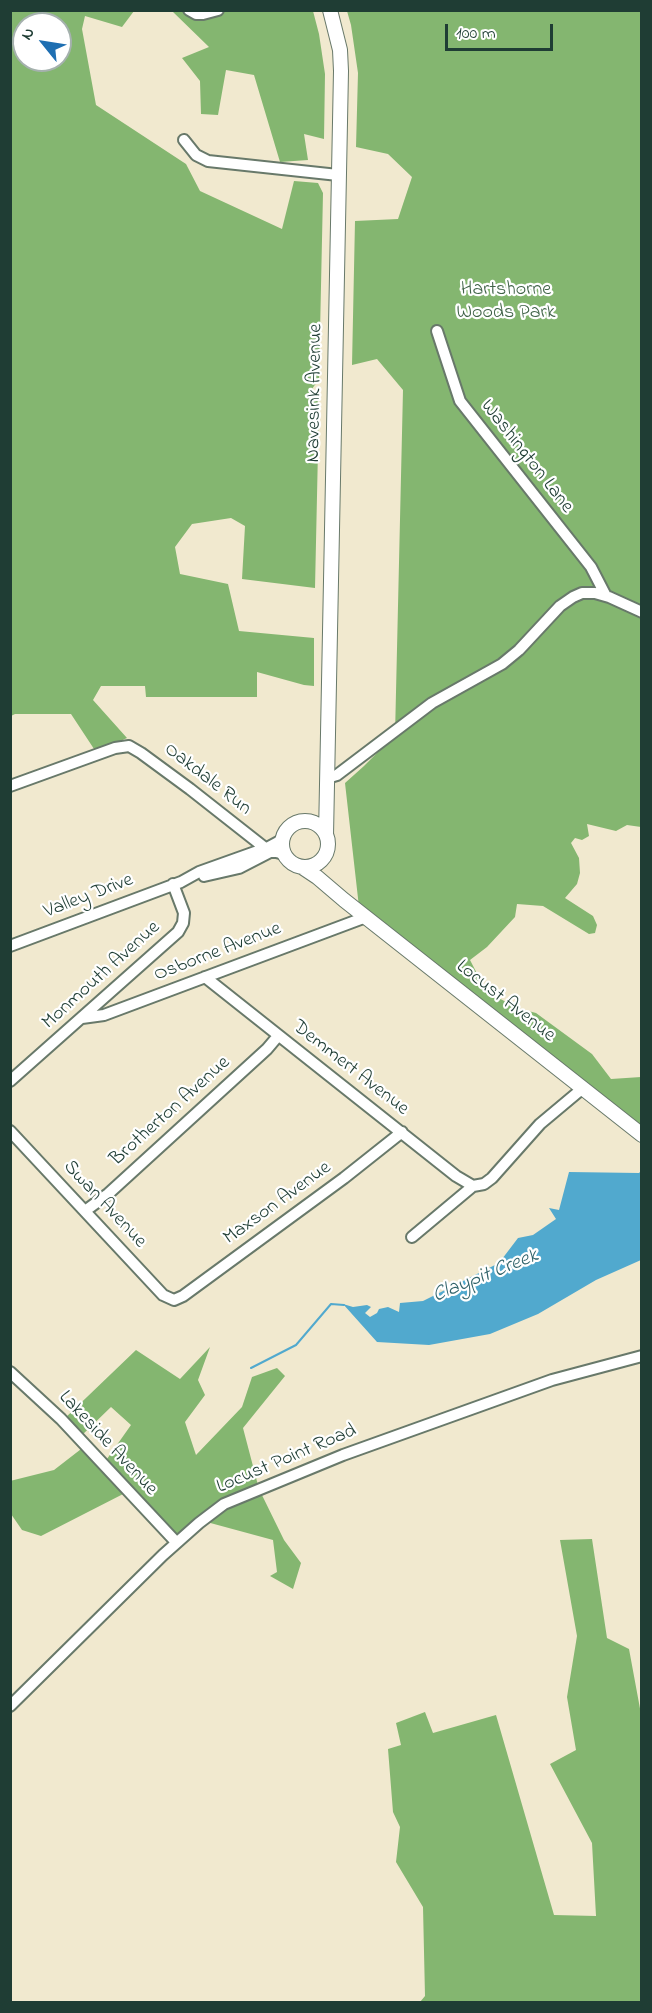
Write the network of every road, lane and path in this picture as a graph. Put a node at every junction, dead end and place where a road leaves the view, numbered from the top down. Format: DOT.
graph roads {
  1 [pos="189,10"];
  2 [pos="218,10"];
  3 [pos="330,10"];
  4 [pos="184,140"];
  5 [pos="338,175"];
  6 [pos="436,331"];
  7 [pos="606,596"];
  8 [pos="642,612"];
  9 [pos="327,778"];
  10 [pos="10,786"];
  11 [pos="312,822"];
  12 [pos="327,835"];
  13 [pos="282,840"];
  14 [pos="265,848"];
  15 [pos="284,854"];
  16 [pos="326,854"];
  17 [pos="302,867"];
  18 [pos="177,883"];
  19 [pos="344,900"];
  20 [pos="366,918"];
  21 [pos="10,946"];
  22 [pos="205,977"];
  23 [pos="82,1018"];
  24 [pos="278,1036"];
  25 [pos="12,1077"];
  26 [pos="583,1089"];
  27 [pos="10,1131"];
  28 [pos="402,1132"];
  29 [pos="642,1135"];
  30 [pos="474,1186"];
  31 [pos="85,1210"];
  32 [pos="412,1237"];
  33 [pos="174,1300"];
  34 [pos="642,1356"];
  35 [pos="10,1372"];
  36 [pos="176,1542"];
  37 [pos="10,1706"];
  1 -- 2 [label="street"];
  3 -- 5 [label="main road, Navesink Avenue"];
  4 -- 5 [label="street"];
  5 -- 9 [label="main road, Navesink Avenue"];
  6 -- 7 [label="street, Washington Lane"];
  7 -- 8 [label="street"];
  7 -- 9 [label="street"];
  9 -- 11 [label="main road, Navesink Avenue"];
  9 -- 12 [label="main road, Navesink Avenue"];
  10 -- 14 [label="street, Oakdale Run"];
  11 -- 12 [label="main road"];
  11 -- 13 [label="main road"];
  12 -- 16 [label="main road"];
  13 -- 14 [label="street, Valley Drive"];
  13 -- 15 [label="main road"];
  14 -- 18 [label="street, Valley Drive"];
  15 -- 17 [label="main road"];
  15 -- 18 [label="street, Valley Drive"];
  16 -- 17 [label="main road"];
  16 -- 19 [label="main road, Locust Avenue"];
  17 -- 19 [label="main road, Locust Avenue"];
  18 -- 21 [label="street, Valley Drive"];
  18 -- 23 [label="street, Monmouth Avenue"];
  19 -- 20 [label="main road, Locust Avenue"];
  20 -- 22 [label="street, Osborne Avenue"];
  20 -- 26 [label="main road, Locust Avenue"];
  22 -- 23 [label="street, Osborne Avenue"];
  22 -- 24 [label="street, Demmert Avenue"];
  23 -- 25 [label="street, Monmouth Avenue"];
  24 -- 28 [label="street, Demmert Avenue"];
  24 -- 31 [label="street, Brotherton Avenue"];
  26 -- 29 [label="main road, Locust Avenue"];
  26 -- 30 [label="street"];
  27 -- 31 [label="street, Swan Avenue"];
  28 -- 30 [label="street, Demmert Avenue"];
  28 -- 33 [label="street, Maxson Avenue"];
  30 -- 32 [label="street"];
  31 -- 33 [label="street, Swan Avenue"];
  34 -- 36 [label="street, Locust Point Road"];
  35 -- 36 [label="street, Lakeside Avenue"];
  36 -- 37 [label="street, Locust Point Road"];
}
